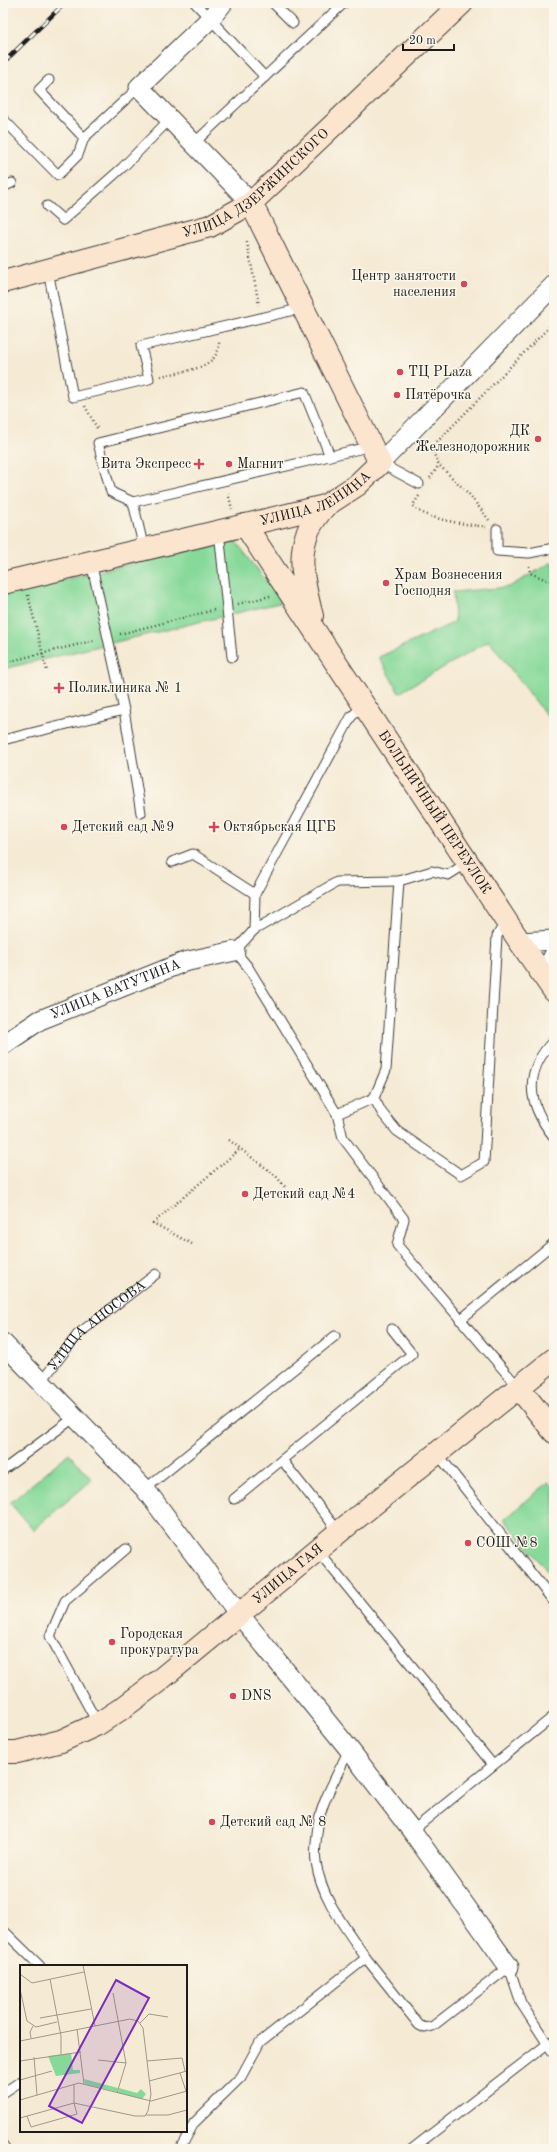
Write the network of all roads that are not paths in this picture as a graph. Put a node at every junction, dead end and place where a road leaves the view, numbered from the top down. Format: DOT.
graph roads {
  1 [pos="195,3"];
  2 [pos="223,3"];
  3 [pos="273,3"];
  4 [pos="344,3"];
  5 [pos="462,3"];
  6 [pos="210,19"];
  7 [pos="293,23"];
  8 [pos="265,77"];
  9 [pos="49,80"];
  10 [pos="139,87"];
  11 [pos="3,119"];
  12 [pos="170,119"];
  13 [pos="84,138"];
  14 [pos="193,144"];
  15 [pos="12,183"];
  16 [pos="3,187"];
  17 [pos="251,203"];
  18 [pos="47,206"];
  19 [pos="48,271"];
  20 [pos="3,282"];
  21 [pos="554,285"];
  22 [pos="303,308"];
  23 [pos="376,455"];
  24 [pos="330,456"];
  25 [pos="419,484"];
  26 [pos="134,502"];
  27 [pos="325,506"];
  28 [pos="239,518"];
  29 [pos="497,529"];
  30 [pos="220,531"];
  31 [pos="554,548"];
  32 [pos="144,549"];
  33 [pos="91,562"];
  34 [pos="3,583"];
  35 [pos="317,633"];
  36 [pos="232,657"];
  37 [pos="364,706"];
  38 [pos="124,710"];
  39 [pos="3,740"];
  40 [pos="141,813"];
  41 [pos="172,862"];
  42 [pos="467,863"];
  43 [pos="399,881"];
  44 [pos="255,894"];
  45 [pos="506,921"];
  46 [pos="254,930"];
  47 [pos="554,940"];
  48 [pos="520,942"];
  49 [pos="235,951"];
  50 [pos="554,955"];
  51 [pos="549,984"];
  52 [pos="554,1040"];
  53 [pos="3,1045"];
  54 [pos="374,1098"];
  55 [pos="337,1114"];
  56 [pos="554,1136"];
  57 [pos="554,1243"];
  58 [pos="156,1274"];
  59 [pos="460,1320"];
  60 [pos="392,1329"];
  61 [pos="335,1336"];
  62 [pos="3,1344"];
  63 [pos="554,1359"];
  64 [pos="41,1382"];
  65 [pos="519,1388"];
  66 [pos="75,1417"];
  67 [pos="554,1432"];
  68 [pos="437,1453"];
  69 [pos="282,1460"];
  70 [pos="3,1470"];
  71 [pos="145,1489"];
  72 [pos="234,1499"];
  73 [pos="339,1532"];
  74 [pos="126,1549"];
  75 [pos="317,1550"];
  76 [pos="554,1602"];
  77 [pos="239,1614"];
  78 [pos="554,1716"];
  79 [pos="98,1724"];
  80 [pos="349,1749"];
  81 [pos="3,1752"];
  82 [pos="493,1765"];
  83 [pos="412,1831"];
  84 [pos="3,1930"];
  85 [pos="366,1958"];
  86 [pos="39,1965"];
  87 [pos="509,1967"];
  88 [pos="546,2045"];
  89 [pos="554,2054"];
  90 [pos="20,2082"];
  91 [pos="3,2093"];
  92 [pos="3,2146"];
  93 [pos="5,2149"];
  94 [pos="180,2149"];
  95 [pos="412,2149"];
  1 -- 6 [label="lane"];
  2 -- 6 [label="street"];
  3 -- 7 [label="lane"];
  4 -- 8 [label="lane"];
  5 -- 17 [label="street, УЛИЦА ДЗЕРЖИНСКОГО"];
  6 -- 8 [label="lane"];
  6 -- 10 [label="street"];
  8 -- 14 [label="lane"];
  9 -- 13 [label="lane"];
  10 -- 12 [label="street"];
  10 -- 13 [label="lane"];
  11 -- 13 [label="lane"];
  12 -- 14 [label="street"];
  12 -- 18 [label="lane"];
  14 -- 17 [label="street"];
  15 -- 16 [label="lane"];
  17 -- 19 [label="street, УЛИЦА ДЗЕРЖИНСКОГО"];
  17 -- 22 [label="street"];
  19 -- 20 [label="street, УЛИЦА ДЗЕРЖИНСКОГО"];
  19 -- 22 [label="lane"];
  21 -- 23 [label="street, УЛИЦА ЛЕНИНА"];
  22 -- 23 [label="street"];
  23 -- 24 [label="lane"];
  23 -- 25 [label="lane"];
  23 -- 27 [label="street, УЛИЦА ЛЕНИНА"];
  24 -- 26 [label="lane"];
  24 -- 26 [label="lane"];
  26 -- 32 [label="lane"];
  27 -- 28 [label="street, УЛИЦА ЛЕНИНА"];
  27 -- 35 [label="street, БОЛЬНИЧНЫЙ ПЕРЕУЛОК"];
  28 -- 30 [label="street, УЛИЦА ЛЕНИНА"];
  28 -- 35 [label="street, БОЛЬНИЧНЫЙ ПЕРЕУЛОК"];
  29 -- 31 [label="lane"];
  30 -- 32 [label="street, УЛИЦА ЛЕНИНА"];
  30 -- 36 [label="lane"];
  32 -- 33 [label="street, УЛИЦА ЛЕНИНА"];
  33 -- 34 [label="street, УЛИЦА ЛЕНИНА"];
  33 -- 38 [label="lane"];
  35 -- 37 [label="street, БОЛЬНИЧНЫЙ ПЕРЕУЛОК"];
  37 -- 42 [label="street, БОЛЬНИЧНЫЙ ПЕРЕУЛОК"];
  37 -- 44 [label="lane"];
  38 -- 39 [label="lane"];
  38 -- 40 [label="lane"];
  41 -- 44 [label="lane"];
  42 -- 43 [label="lane"];
  42 -- 45 [label="street, БОЛЬНИЧНЫЙ ПЕРЕУЛОК"];
  43 -- 46 [label="lane"];
  43 -- 54 [label="lane"];
  44 -- 46 [label="lane"];
  45 -- 48 [label="street, БОЛЬНИЧНЫЙ ПЕРЕУЛОК"];
  45 -- 54 [label="lane"];
  46 -- 49 [label="lane"];
  47 -- 48 [label="street"];
  48 -- 51 [label="street, БОЛЬНИЧНЫЙ ПЕРЕУЛОК"];
  49 -- 53 [label="street, УЛИЦА ВАТУТИНА"];
  49 -- 55 [label="lane"];
  50 -- 51 [label="street"];
  52 -- 56 [label="lane"];
  54 -- 55 [label="lane"];
  55 -- 59 [label="lane"];
  57 -- 59 [label="lane"];
  58 -- 64 [label="lane, УЛИЦА АНОСОВА"];
  59 -- 65 [label="lane"];
  60 -- 69 [label="lane"];
  61 -- 71 [label="lane"];
  62 -- 64 [label="street"];
  63 -- 65 [label="street, УЛИЦА ГАЯ"];
  64 -- 66 [label="street"];
  65 -- 67 [label="street"];
  65 -- 68 [label="street, УЛИЦА ГАЯ"];
  66 -- 70 [label="lane"];
  66 -- 71 [label="street"];
  68 -- 73 [label="street, УЛИЦА ГАЯ"];
  68 -- 76 [label="lane"];
  69 -- 72 [label="lane"];
  69 -- 73 [label="lane"];
  71 -- 77 [label="street"];
  73 -- 75 [label="street, УЛИЦА ГАЯ"];
  74 -- 79 [label="lane"];
  75 -- 77 [label="street, УЛИЦА ГАЯ"];
  75 -- 82 [label="lane"];
  77 -- 79 [label="street, УЛИЦА ГАЯ"];
  77 -- 80 [label="street"];
  78 -- 82 [label="lane"];
  79 -- 81 [label="street, УЛИЦА ГАЯ"];
  80 -- 83 [label="street"];
  80 -- 85 [label="lane"];
  82 -- 83 [label="lane"];
  83 -- 87 [label="street"];
  84 -- 86 [label="lane"];
  85 -- 87 [label="lane"];
  85 -- 94 [label="lane"];
  87 -- 88 [label="lane"];
  88 -- 89 [label="lane"];
  88 -- 95 [label="lane"];
  90 -- 91 [label="lane"];
  92 -- 93 [label="lane"];
}
